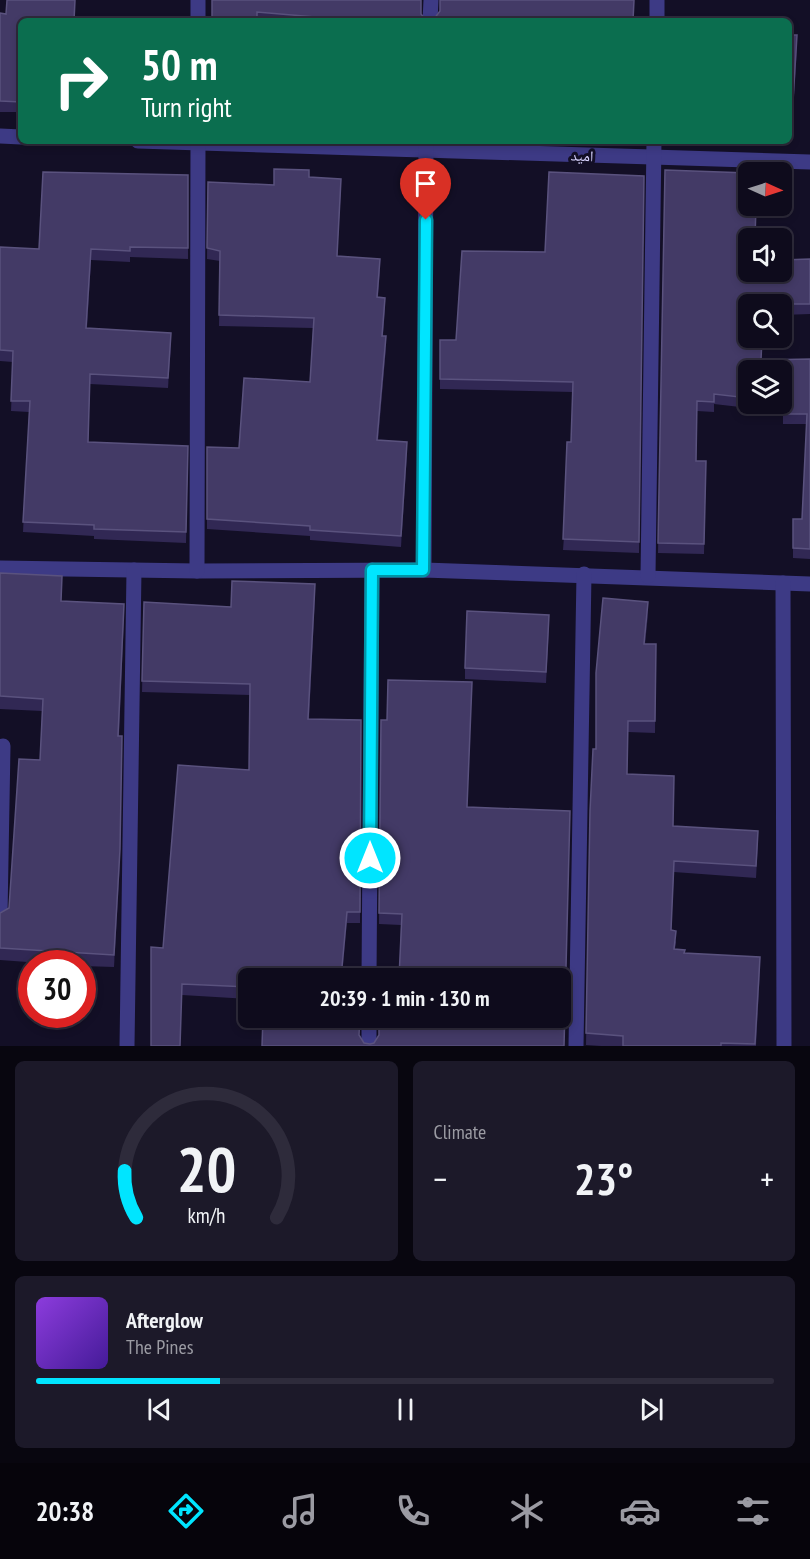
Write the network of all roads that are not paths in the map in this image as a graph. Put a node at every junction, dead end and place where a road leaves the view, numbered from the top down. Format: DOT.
graph roads {
  1 [pos="198,0"];
  2 [pos="431,0"];
  3 [pos="657,0"];
  4 [pos="198,18"];
  5 [pos="430,18"];
  6 [pos="657,18"];
  7 [pos="0,136"];
  8 [pos="18,137"];
  9 [pos="198,144"];
  10 [pos="312,144"];
  11 [pos="654,144"];
  12 [pos="426,146"];
  13 [pos="654,158"];
  14 [pos="810,162"];
  15 [pos="0,568"];
  16 [pos="134,570"];
  17 [pos="372,570"];
  18 [pos="423,570"];
  19 [pos="197,571"];
  20 [pos="584,574"];
  21 [pos="648,576"];
  22 [pos="783,582"];
  23 [pos="810,584"];
  24 [pos="3,746"];
  25 [pos="0,916"];
  26 [pos="369,968"];
  27 [pos="369,1028"];
  28 [pos="127,1046"];
  29 [pos="369,1046"];
  30 [pos="576,1046"];
  31 [pos="784,1046"];
  1 -- 4 [label="street"];
  2 -- 5 [label="street"];
  3 -- 6 [label="street"];
  7 -- 8 [label="street"];
  9 -- 19 [label="street"];
  10 -- 12 [label="street, امید"];
  11 -- 13 [label="street"];
  12 -- 13 [label="street, امید"];
  12 -- 18 [label="street"];
  13 -- 14 [label="street, امید"];
  13 -- 21 [label="street"];
  15 -- 16 [label="street"];
  16 -- 19 [label="street"];
  16 -- 28 [label="street"];
  17 -- 18 [label="street"];
  17 -- 19 [label="street"];
  17 -- 26 [label="street"];
  18 -- 20 [label="street"];
  20 -- 21 [label="street"];
  20 -- 30 [label="street"];
  21 -- 22 [label="street"];
  22 -- 23 [label="street"];
  22 -- 31 [label="street"];
  24 -- 25 [label="street"];
  27 -- 29 [label="street"];
}
